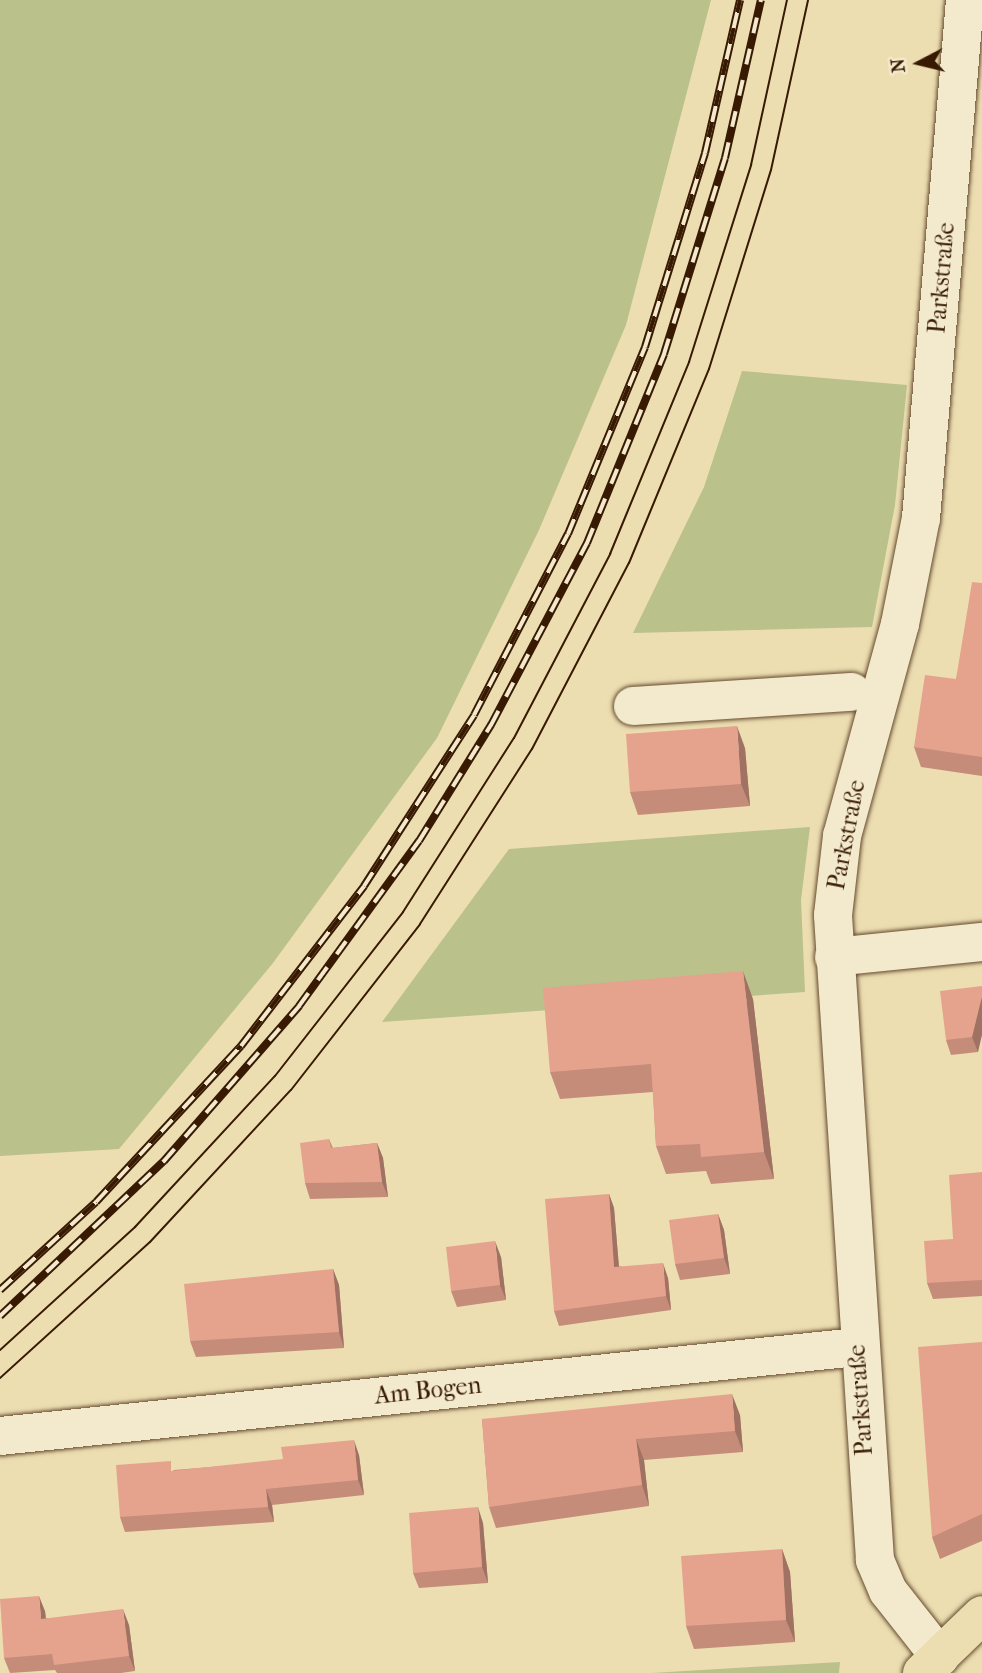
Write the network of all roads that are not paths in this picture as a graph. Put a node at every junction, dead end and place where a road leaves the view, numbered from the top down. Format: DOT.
graph roads {
  1 [pos="965,0"];
  2 [pos="852,692"];
  3 [pos="633,706"];
  4 [pos="982,942"];
  5 [pos="834,957"];
  6 [pos="857,1347"];
  7 [pos="0,1436"];
  8 [pos="982,1615"];
  9 [pos="948,1655"];
  1 -- 5 [label="street, Parkstraße"];
  2 -- 3 [label="street"];
  4 -- 5 [label="street"];
  5 -- 6 [label="street, Parkstraße"];
  6 -- 7 [label="street, Am Bogen"];
  6 -- 9 [label="street, Parkstraße"];
  8 -- 9 [label="main road"];
}
